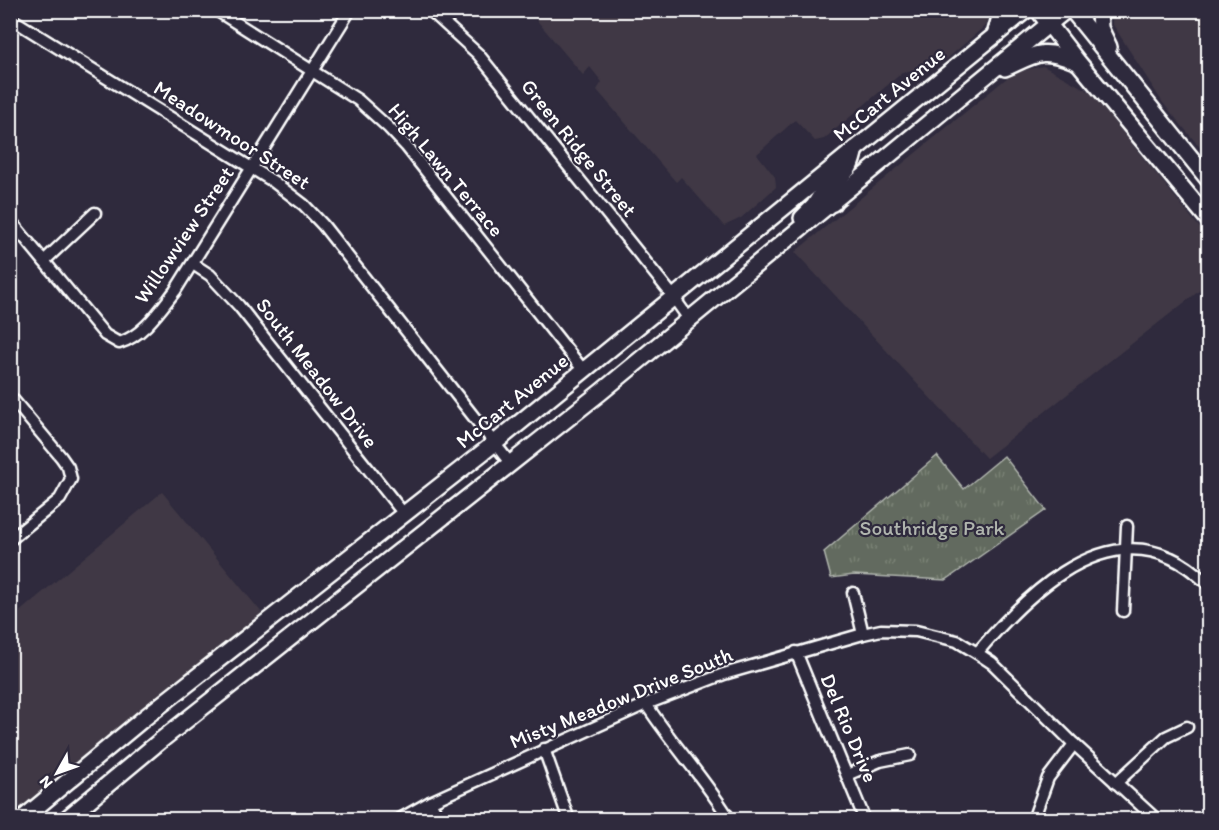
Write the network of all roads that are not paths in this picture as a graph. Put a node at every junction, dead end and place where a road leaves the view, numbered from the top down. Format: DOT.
graph roads {
  1 [pos="216,10"];
  2 [pos="350,10"];
  3 [pos="430,10"];
  4 [pos="1002,10"];
  5 [pos="1026,10"];
  6 [pos="1038,10"];
  7 [pos="1066,10"];
  8 [pos="1072,10"];
  9 [pos="1099,10"];
  10 [pos="10,18"];
  11 [pos="1049,25"];
  12 [pos="995,35"];
  13 [pos="1078,62"];
  14 [pos="313,70"];
  15 [pos="1121,72"];
  16 [pos="984,78"];
  17 [pos="855,150"];
  18 [pos="1198,167"];
  19 [pos="252,169"];
  20 [pos="1209,179"];
  21 [pos="817,181"];
  22 [pos="1178,182"];
  23 [pos="833,203"];
  24 [pos="95,213"];
  25 [pos="1209,219"];
  26 [pos="10,220"];
  27 [pos="800,230"];
  28 [pos="44,261"];
  29 [pos="192,264"];
  30 [pos="674,298"];
  31 [pos="688,319"];
  32 [pos="584,371"];
  33 [pos="10,396"];
  34 [pos="496,442"];
  35 [pos="510,463"];
  36 [pos="404,514"];
  37 [pos="1127,526"];
  38 [pos="10,540"];
  39 [pos="1126,549"];
  40 [pos="1209,584"];
  41 [pos="853,594"];
  42 [pos="1124,611"];
  43 [pos="863,634"];
  44 [pos="796,652"];
  45 [pos="976,653"];
  46 [pos="646,704"];
  47 [pos="143,719"];
  48 [pos="1187,727"];
  49 [pos="160,741"];
  50 [pos="1074,744"];
  51 [pos="544,749"];
  52 [pos="910,755"];
  53 [pos="847,775"];
  54 [pos="1116,783"];
  55 [pos="430,802"];
  56 [pos="21,819"];
  57 [pos="64,819"];
  58 [pos="398,819"];
  59 [pos="440,819"];
  60 [pos="569,819"];
  61 [pos="730,819"];
  62 [pos="865,819"];
  63 [pos="1033,819"];
  64 [pos="1157,819"];
  1 -- 14 [label="street, High Lawn Terrace"];
  2 -- 14 [label="street, Willowview Street"];
  3 -- 30 [label="street, Green Ridge Street"];
  4 -- 12 [label="main road"];
  5 -- 12 [label="main road, McCart Avenue"];
  6 -- 11 [label="main road"];
  7 -- 11 [label="main road"];
  8 -- 15 [label="main road"];
  9 -- 15 [label="main road"];
  10 -- 19 [label="street, Meadowmoor Street"];
  11 -- 13 [label="main road"];
  11 -- 16 [label="main road"];
  12 -- 17 [label="main road, McCart Avenue"];
  13 -- 16 [label="main road"];
  13 -- 22 [label="main road"];
  14 -- 19 [label="street, Willowview Street"];
  14 -- 32 [label="street, High Lawn Terrace"];
  15 -- 18 [label="main road"];
  16 -- 23 [label="main road"];
  17 -- 21 [label="main road, McCart Avenue"];
  17 -- 23 [label="main road"];
  18 -- 20 [label="main road"];
  18 -- 22 [label="main road"];
  19 -- 29 [label="street, Willowview Street"];
  19 -- 34 [label="street, Meadowmoor Street"];
  21 -- 27 [label="main road"];
  21 -- 30 [label="main road, McCart Avenue"];
  22 -- 25 [label="main road"];
  23 -- 27 [label="main road"];
  24 -- 28 [label="street"];
  26 -- 28 [label="street"];
  27 -- 31 [label="main road"];
  28 -- 29 [label="street, Willowview Street"];
  29 -- 36 [label="street, South Meadow Drive"];
  30 -- 31 [label="street, Green Ridge Street"];
  30 -- 32 [label="main road, McCart Avenue"];
  31 -- 35 [label="main road"];
  32 -- 34 [label="main road, McCart Avenue"];
  33 -- 38 [label="street"];
  34 -- 35 [label="street, Meadowmoor Street"];
  34 -- 36 [label="main road, McCart Avenue"];
  35 -- 49 [label="main road"];
  36 -- 47 [label="main road, McCart Avenue"];
  37 -- 39 [label="street"];
  39 -- 40 [label="street"];
  39 -- 42 [label="street"];
  39 -- 45 [label="street"];
  41 -- 43 [label="street"];
  43 -- 44 [label="street, Misty Meadow Drive South"];
  43 -- 45 [label="street, Misty Meadow Drive South"];
  44 -- 46 [label="street, Misty Meadow Drive South"];
  44 -- 53 [label="street, Del Rio Drive"];
  45 -- 50 [label="street, Misty Meadow Drive South"];
  46 -- 51 [label="street, Misty Meadow Drive South"];
  46 -- 61 [label="street"];
  47 -- 49 [label="main road"];
  47 -- 56 [label="main road, McCart Avenue"];
  48 -- 54 [label="street"];
  49 -- 57 [label="main road"];
  50 -- 54 [label="street, Misty Meadow Drive South"];
  50 -- 63 [label="street"];
  51 -- 55 [label="street, Misty Meadow Drive South"];
  51 -- 60 [label="street"];
  52 -- 53 [label="street"];
  53 -- 62 [label="street, Del Rio Drive"];
  54 -- 64 [label="street, Misty Meadow Drive South"];
  55 -- 58 [label="street, Misty Meadow Drive South"];
  55 -- 59 [label="street"];
}
